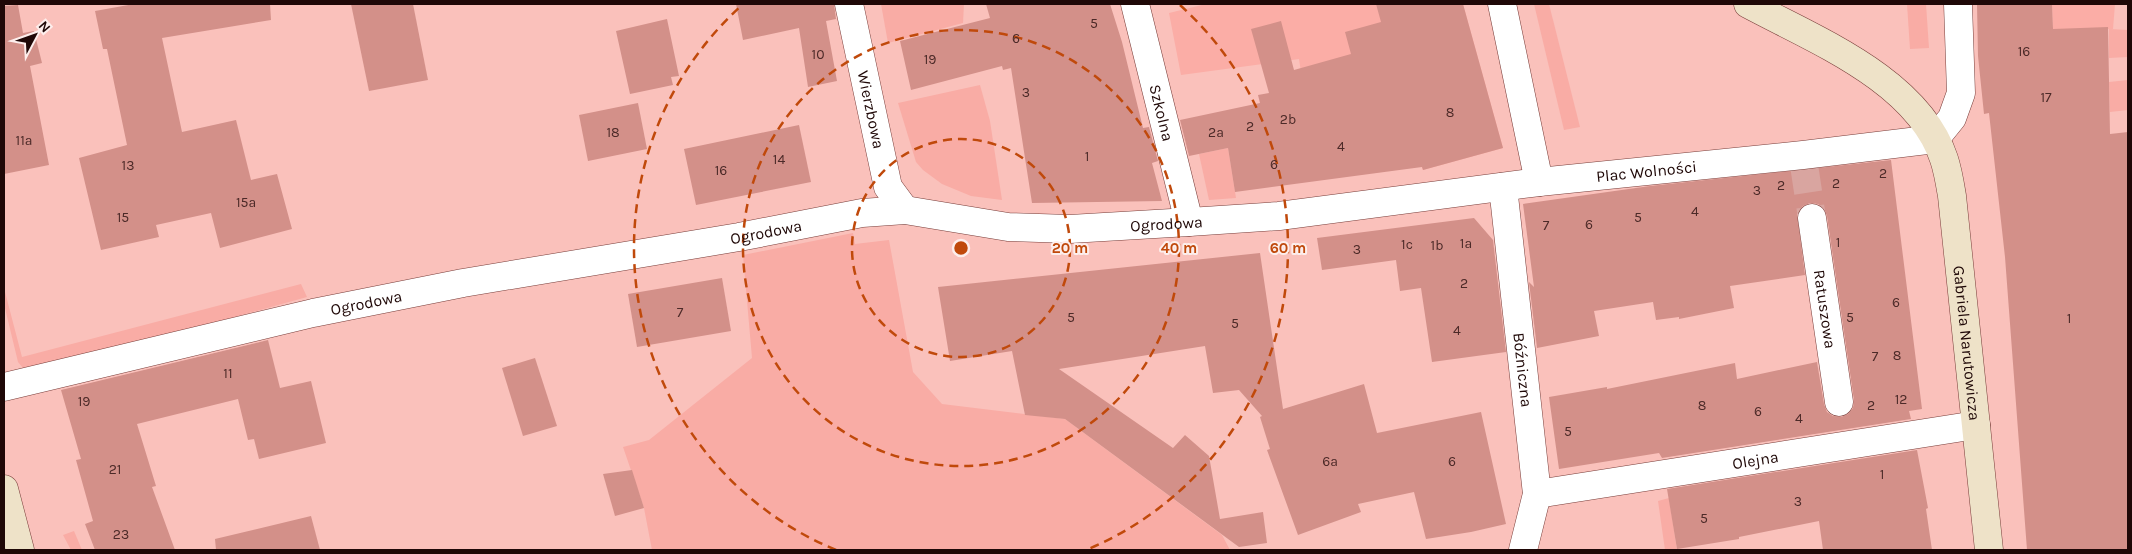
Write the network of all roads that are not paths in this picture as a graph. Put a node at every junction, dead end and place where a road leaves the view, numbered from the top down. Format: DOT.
graph roads {
  1 [pos="849,4"];
  2 [pos="1136,4"];
  3 [pos="1502,4"];
  4 [pos="1748,4"];
  5 [pos="1958,4"];
  6 [pos="1935,139"];
  7 [pos="1538,182"];
  8 [pos="1503,187"];
  9 [pos="905,210"];
  10 [pos="1812,218"];
  11 [pos="1189,222"];
  12 [pos="4,387"];
  13 [pos="1838,402"];
  14 [pos="1976,425"];
  15 [pos="4,489"];
  16 [pos="1536,494"];
  17 [pos="20,550"];
  18 [pos="1523,550"];
  19 [pos="1988,550"];
  1 -- 9 [label="street, Wierzbowa"];
  2 -- 11 [label="street, Szkolna"];
  3 -- 7 [label="street"];
  4 -- 6 [label="street"];
  5 -- 6 [label="street"];
  6 -- 7 [label="street, Plac Wolności"];
  6 -- 14 [label="street, Gabriela Narutowicza"];
  7 -- 8 [label="street, Ogrodowa"];
  8 -- 11 [label="street, Ogrodowa"];
  8 -- 16 [label="street, Bóźniczna"];
  9 -- 11 [label="street, Ogrodowa"];
  9 -- 12 [label="street, Ogrodowa"];
  10 -- 13 [label="street, Ratuszowa"];
  14 -- 16 [label="street, Olejna"];
  14 -- 19 [label="street, Gabriela Narutowicza"];
  15 -- 17 [label="street"];
  16 -- 18 [label="street, Bóźniczna"];
}
